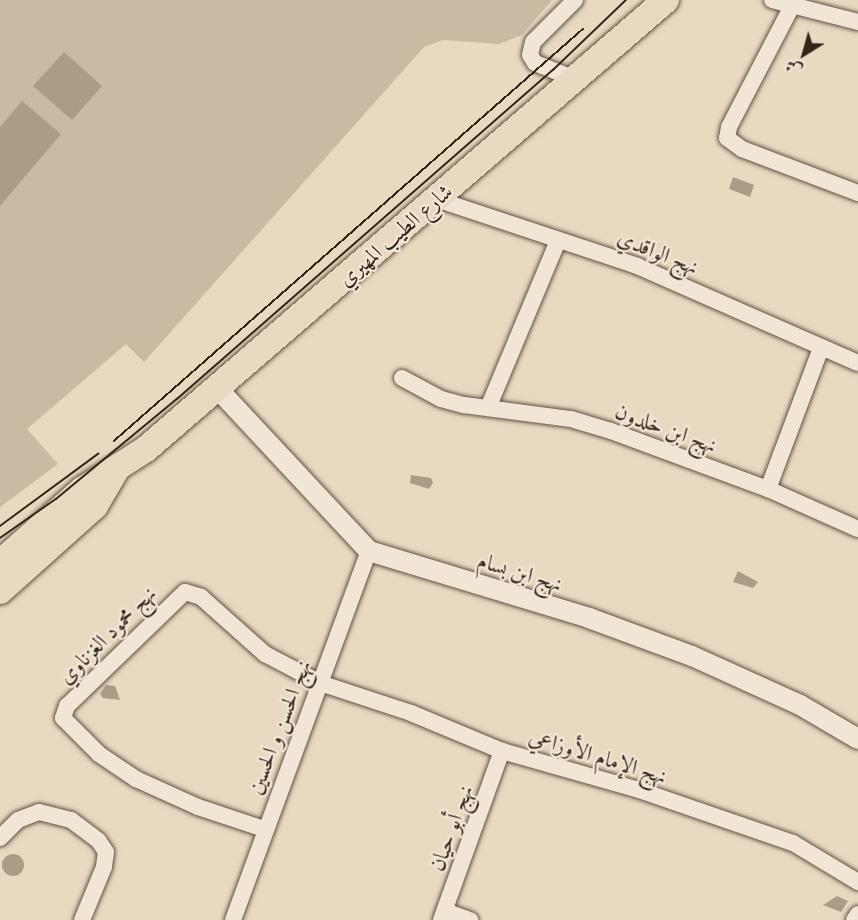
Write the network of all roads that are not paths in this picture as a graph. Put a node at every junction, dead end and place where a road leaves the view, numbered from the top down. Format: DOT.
graph roads {
  1 [pos="575,0"];
  2 [pos="666,0"];
  3 [pos="772,0"];
  4 [pos="792,6"];
  5 [pos="858,22"];
  6 [pos="575,79"];
  7 [pos="858,193"];
  8 [pos="436,199"];
  9 [pos="558,241"];
  10 [pos="821,348"];
  11 [pos="858,363"];
  12 [pos="402,378"];
  13 [pos="216,387"];
  14 [pos="488,408"];
  15 [pos="119,465"];
  16 [pos="768,489"];
  17 [pos="858,530"];
  18 [pos="369,551"];
  19 [pos="0,563"];
  20 [pos="0,591"];
  21 [pos="320,683"];
  22 [pos="858,739"];
  23 [pos="502,751"];
  24 [pos="264,829"];
  25 [pos="0,838"];
  26 [pos="858,882"];
  27 [pos="858,914"];
  28 [pos="443,916"];
  29 [pos="82,920"];
  30 [pos="232,920"];
  31 [pos="470,920"];
  32 [pos="854,920"];
  1 -- 6 [label="street"];
  2 -- 6 [label="main road, شارع الطيب المهيري"];
  3 -- 4 [label="street"];
  4 -- 5 [label="street"];
  4 -- 7 [label="street"];
  6 -- 8 [label="main road, شارع الطيب المهيري"];
  8 -- 9 [label="street, نهج الواقدي"];
  8 -- 13 [label="main road, شارع الطيب المهيري"];
  9 -- 10 [label="street, نهج الواقدي"];
  9 -- 14 [label="street"];
  10 -- 11 [label="street, نهج الواقدي"];
  10 -- 16 [label="street"];
  12 -- 14 [label="street, نهج ابن خلدون"];
  13 -- 15 [label="main road, شارع الطيب المهيري"];
  13 -- 18 [label="street"];
  14 -- 16 [label="street, نهج ابن خلدون"];
  15 -- 19 [label="main road, شارع الطيب المهيري"];
  15 -- 20 [label="main road"];
  16 -- 17 [label="street, نهج ابن خلدون"];
  18 -- 21 [label="street, نهج الحسن و الحسين"];
  18 -- 22 [label="street, نهج ابن بسام"];
  21 -- 23 [label="street, نهج الإمام الأوزاعي"];
  21 -- 24 [label="street, نهج الحسن و الحسين"];
  21 -- 24 [label="street, نهج محمود الغزناوي"];
  23 -- 26 [label="street, نهج الإمام الأوزاعي"];
  23 -- 28 [label="street, نهج أبو حيان"];
  24 -- 30 [label="street, نهج الحسن و الحسين"];
  25 -- 29 [label="street"];
  27 -- 32 [label="street"];
  28 -- 31 [label="street"];
}
